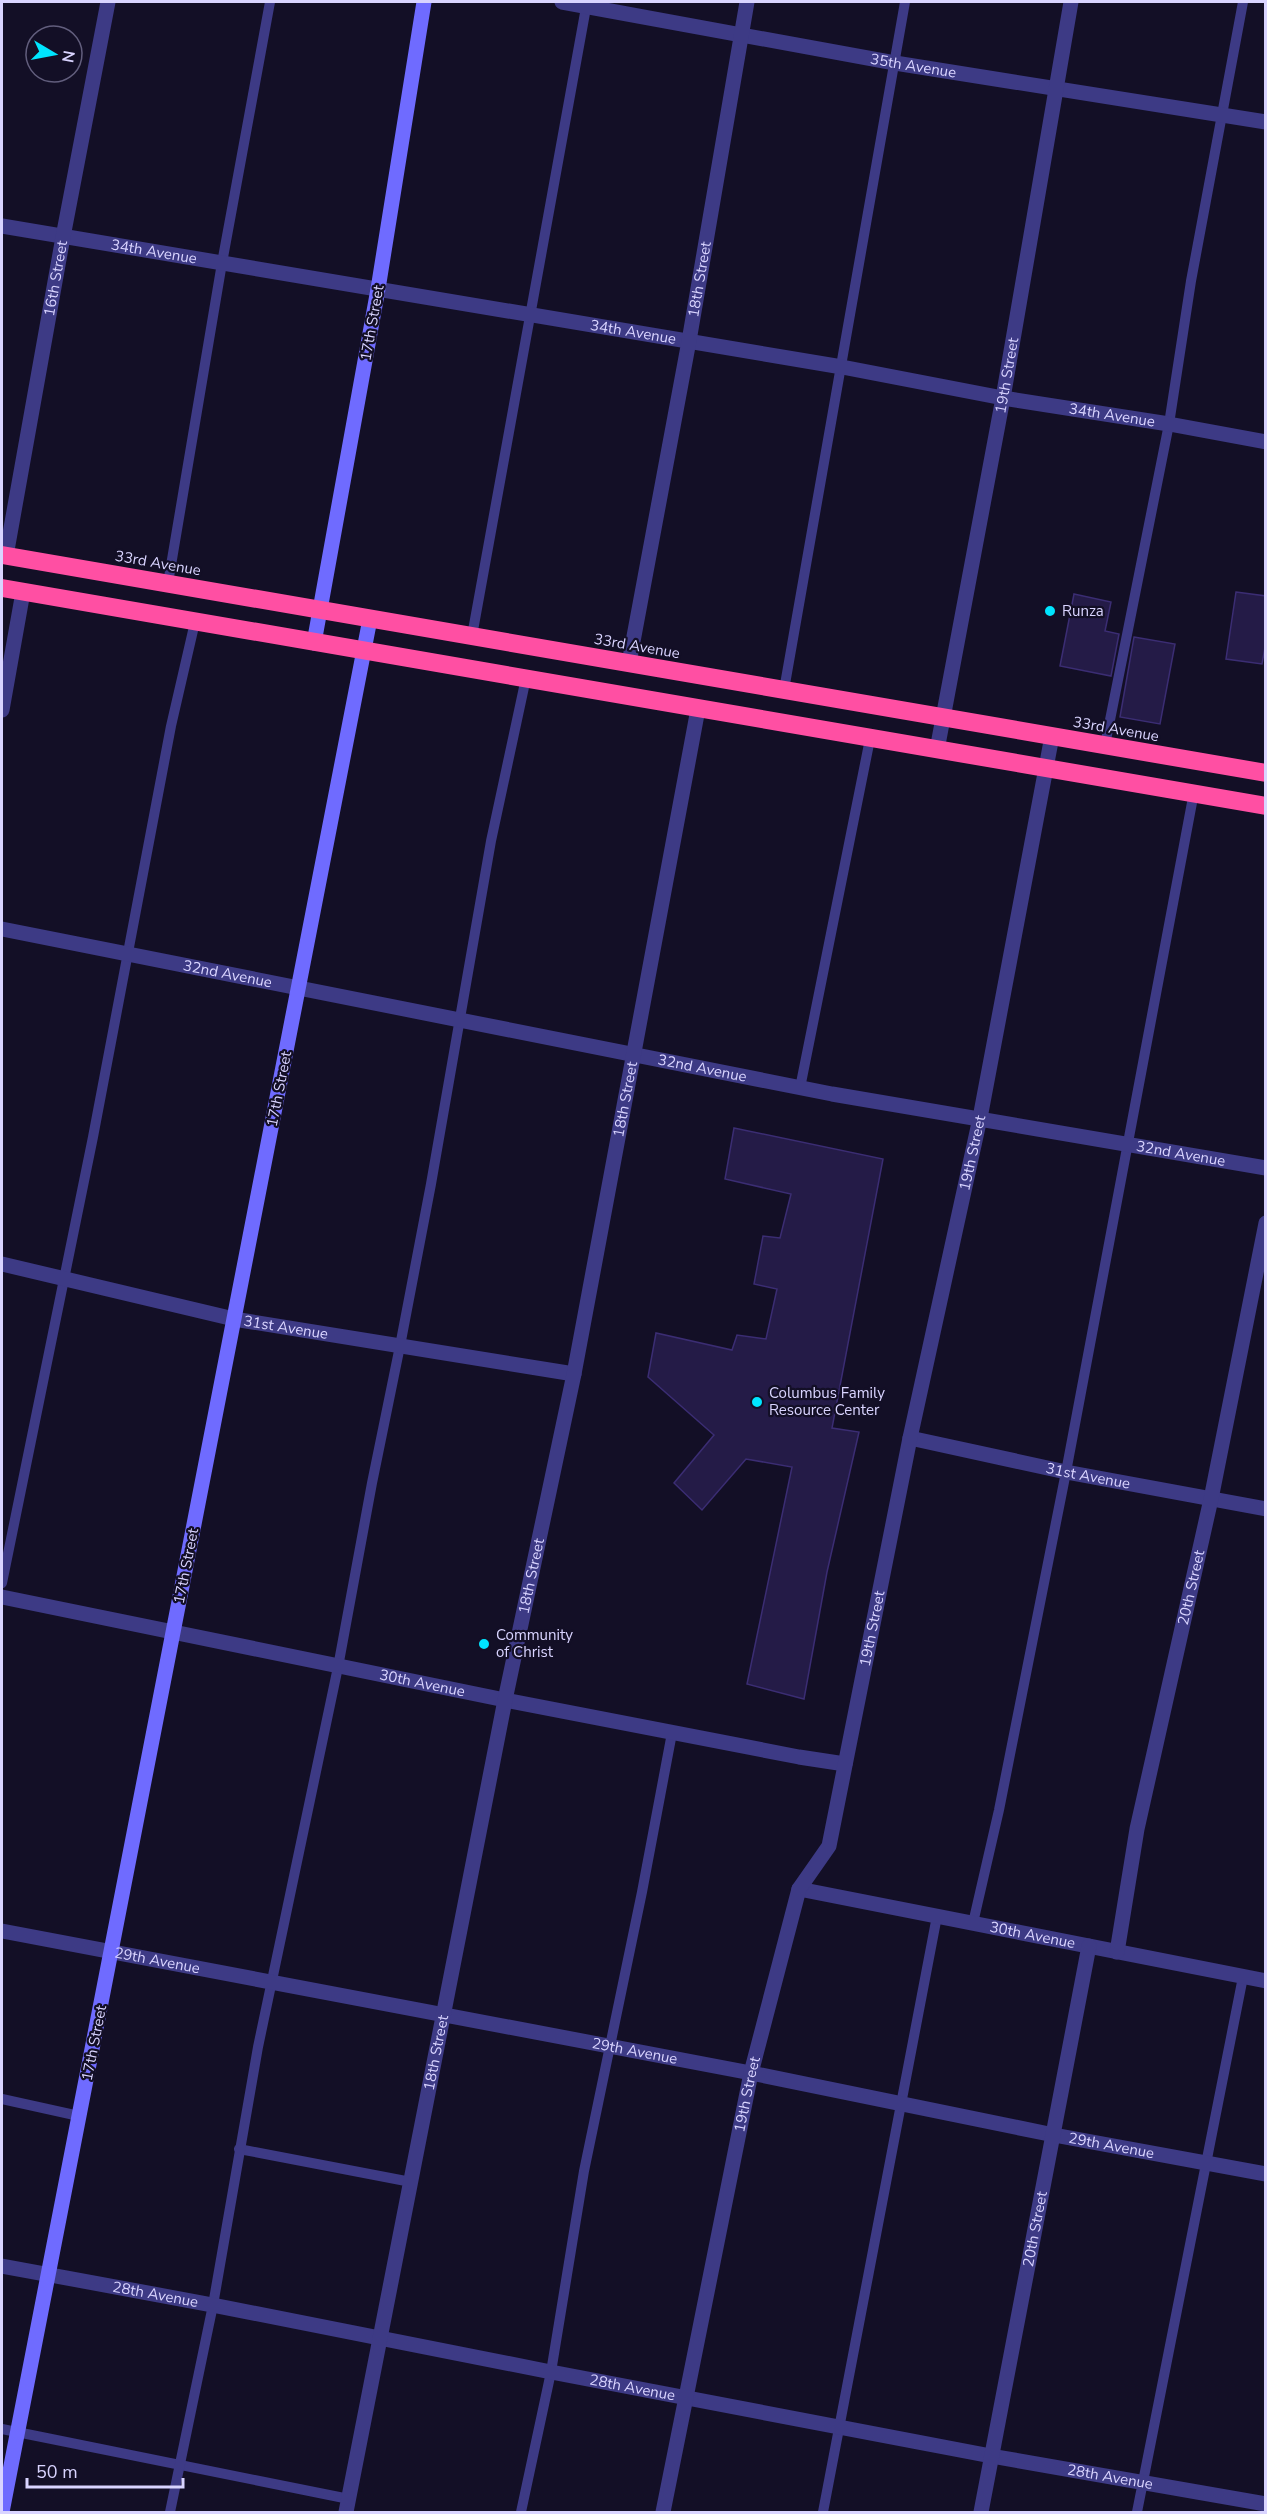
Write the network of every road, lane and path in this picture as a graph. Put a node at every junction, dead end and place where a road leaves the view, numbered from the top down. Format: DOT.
graph roads {
  1 [pos="108,2"];
  2 [pos="270,2"];
  3 [pos="424,2"];
  4 [pos="562,2"];
  5 [pos="747,2"];
  6 [pos="905,2"];
  7 [pos="1071,2"];
  8 [pos="1243,2"];
  9 [pos="587,4"];
  10 [pos="742,35"];
  11 [pos="895,63"];
  12 [pos="1056,88"];
  13 [pos="1224,114"];
  14 [pos="1266,122"];
  15 [pos="2,226"];
  16 [pos="63,237"];
  17 [pos="222,263"];
  18 [pos="378,289"];
  19 [pos="530,314"];
  20 [pos="689,341"];
  21 [pos="842,367"];
  22 [pos="1003,398"];
  23 [pos="1168,424"];
  24 [pos="1266,442"];
  25 [pos="4,555"];
  26 [pos="168,583"];
  27 [pos="2,588"];
  28 [pos="23,592"];
  29 [pos="318,610"];
  30 [pos="370,619"];
  31 [pos="195,622"];
  32 [pos="472,636"];
  33 [pos="314,643"];
  34 [pos="364,651"];
  35 [pos="629,663"];
  36 [pos="525,678"];
  37 [pos="784,690"];
  38 [pos="698,709"];
  39 [pos="2,710"];
  40 [pos="943,717"];
  41 [pos="1052,736"];
  42 [pos="870,739"];
  43 [pos="1105,745"];
  44 [pos="938,750"];
  45 [pos="1047,768"];
  46 [pos="1265,770"];
  47 [pos="1194,792"];
  48 [pos="1266,806"];
  49 [pos="2,929"];
  50 [pos="127,953"];
  51 [pos="298,987"];
  52 [pos="460,1021"];
  53 [pos="633,1054"];
  54 [pos="800,1088"];
  55 [pos="980,1118"];
  56 [pos="1129,1144"];
  57 [pos="1266,1168"];
  58 [pos="1266,1223"];
  59 [pos="2,1264"];
  60 [pos="63,1278"];
  61 [pos="234,1319"];
  62 [pos="400,1346"];
  63 [pos="574,1374"];
  64 [pos="910,1438"];
  65 [pos="1066,1472"];
  66 [pos="1211,1499"];
  67 [pos="1266,1509"];
  68 [pos="2,1583"];
  69 [pos="2,1597"];
  70 [pos="173,1633"];
  71 [pos="338,1666"];
  72 [pos="505,1700"];
  73 [pos="672,1733"];
  74 [pos="845,1764"];
  75 [pos="800,1889"];
  76 [pos="937,1916"];
  77 [pos="974,1923"];
  78 [pos="2,1931"];
  79 [pos="1089,1947"];
  80 [pos="111,1952"];
  81 [pos="1117,1952"];
  82 [pos="1243,1977"];
  83 [pos="1265,1979"];
  84 [pos="272,1983"];
  85 [pos="444,2015"];
  86 [pos="610,2048"];
  87 [pos="751,2073"];
  88 [pos="2,2099"];
  89 [pos="901,2105"];
  90 [pos="79,2116"];
  91 [pos="1054,2135"];
  92 [pos="239,2150"];
  93 [pos="1207,2164"];
  94 [pos="1266,2174"];
  95 [pos="411,2182"];
  96 [pos="2,2266"];
  97 [pos="48,2276"];
  98 [pos="213,2305"];
  99 [pos="381,2337"];
  100 [pos="551,2372"];
  101 [pos="686,2397"];
  102 [pos="840,2427"];
  103 [pos="2,2429"];
  104 [pos="18,2432"];
  105 [pos="991,2456"];
  106 [pos="180,2465"];
  107 [pos="1143,2482"];
  108 [pos="1266,2504"];
  109 [pos="348,2506"];
  110 [pos="2,2512"];
  111 [pos="170,2512"];
  112 [pos="521,2512"];
  113 [pos="663,2512"];
  114 [pos="823,2512"];
  115 [pos="981,2512"];
  116 [pos="1137,2512"];
  1 -- 16 [label="street, 16th Street"];
  2 -- 17 [label="lane"];
  3 -- 18 [label="main road, 17th Street"];
  4 -- 9 [label="street, 35th Avenue"];
  5 -- 10 [label="street, 18th Street"];
  6 -- 11 [label="lane"];
  7 -- 12 [label="street, 19th Street"];
  8 -- 13 [label="lane"];
  9 -- 10 [label="street, 35th Avenue"];
  9 -- 19 [label="lane"];
  10 -- 11 [label="street, 35th Avenue"];
  10 -- 20 [label="street, 18th Street"];
  11 -- 12 [label="street, 35th Avenue"];
  11 -- 21 [label="lane"];
  12 -- 13 [label="street, 35th Avenue"];
  12 -- 22 [label="street, 19th Street"];
  13 -- 14 [label="street, 35th Avenue"];
  13 -- 23 [label="lane"];
  15 -- 16 [label="street, 34th Avenue"];
  16 -- 17 [label="street, 34th Avenue"];
  16 -- 25 [label="street, 16th Street"];
  17 -- 18 [label="street, 34th Avenue"];
  17 -- 26 [label="lane"];
  18 -- 19 [label="street, 34th Avenue"];
  18 -- 29 [label="main road, 17th Street"];
  19 -- 20 [label="street, 34th Avenue"];
  19 -- 32 [label="lane"];
  20 -- 21 [label="street, 34th Avenue"];
  20 -- 35 [label="street, 18th Street"];
  21 -- 22 [label="street, 34th Avenue"];
  21 -- 37 [label="lane"];
  22 -- 23 [label="street, 34th Avenue"];
  22 -- 40 [label="street, 19th Street"];
  23 -- 24 [label="street, 34th Avenue"];
  23 -- 43 [label="lane"];
  25 -- 26 [label="highway, 33rd Avenue"];
  26 -- 29 [label="highway, 33rd Avenue"];
  27 -- 28 [label="highway"];
  28 -- 31 [label="highway"];
  28 -- 39 [label="street"];
  29 -- 30 [label="highway, 33rd Avenue"];
  29 -- 33 [label="main road, 17th Street"];
  30 -- 32 [label="highway, 33rd Avenue"];
  30 -- 34 [label="main road, 17th Street"];
  31 -- 33 [label="highway"];
  31 -- 50 [label="lane"];
  32 -- 35 [label="highway, 33rd Avenue"];
  33 -- 34 [label="highway"];
  34 -- 36 [label="highway"];
  34 -- 51 [label="main road, 17th Street"];
  35 -- 37 [label="highway, 33rd Avenue"];
  36 -- 38 [label="highway"];
  36 -- 52 [label="lane"];
  37 -- 40 [label="highway, 33rd Avenue"];
  38 -- 42 [label="highway"];
  38 -- 53 [label="street, 18th Street"];
  40 -- 41 [label="highway, 33rd Avenue"];
  40 -- 44 [label="street, 19th Street"];
  41 -- 43 [label="highway, 33rd Avenue"];
  41 -- 45 [label="street, 19th Street"];
  42 -- 44 [label="highway"];
  42 -- 54 [label="lane"];
  43 -- 46 [label="highway, 33rd Avenue"];
  44 -- 45 [label="highway"];
  45 -- 47 [label="highway"];
  45 -- 55 [label="street, 19th Street"];
  47 -- 48 [label="highway"];
  47 -- 56 [label="lane"];
  49 -- 50 [label="street, 32nd Avenue"];
  50 -- 51 [label="street, 32nd Avenue"];
  50 -- 60 [label="lane"];
  51 -- 52 [label="street, 32nd Avenue"];
  51 -- 61 [label="main road, 17th Street"];
  52 -- 53 [label="street, 32nd Avenue"];
  52 -- 62 [label="lane"];
  53 -- 54 [label="street, 32nd Avenue"];
  53 -- 63 [label="street, 18th Street"];
  54 -- 55 [label="street, 32nd Avenue"];
  55 -- 56 [label="street, 32nd Avenue"];
  55 -- 64 [label="street, 19th Street"];
  56 -- 57 [label="street, 32nd Avenue"];
  56 -- 65 [label="lane"];
  58 -- 66 [label="street, 20th Street"];
  59 -- 60 [label="street, 31st Avenue"];
  60 -- 61 [label="street, 31st Avenue"];
  60 -- 68 [label="lane"];
  61 -- 62 [label="street, 31st Avenue"];
  61 -- 70 [label="main road, 17th Street"];
  62 -- 63 [label="street, 31st Avenue"];
  62 -- 71 [label="lane"];
  63 -- 72 [label="street, 18th Street"];
  64 -- 65 [label="street, 31st Avenue"];
  64 -- 74 [label="street, 19th Street"];
  65 -- 66 [label="street, 31st Avenue"];
  65 -- 77 [label="lane"];
  66 -- 67 [label="street, 31st Avenue"];
  66 -- 81 [label="street, 20th Street"];
  69 -- 70 [label="street, 30th Avenue"];
  70 -- 71 [label="street, 30th Avenue"];
  70 -- 80 [label="main road, 17th Street"];
  71 -- 72 [label="street, 30th Avenue"];
  71 -- 84 [label="lane"];
  72 -- 73 [label="street, 30th Avenue"];
  72 -- 85 [label="street, 18th Street"];
  73 -- 74 [label="street, 30th Avenue"];
  73 -- 86 [label="lane"];
  74 -- 75 [label="street, 19th Street"];
  75 -- 76 [label="street, 30th Avenue"];
  75 -- 87 [label="street, 19th Street"];
  76 -- 77 [label="street, 30th Avenue"];
  76 -- 89 [label="lane"];
  77 -- 79 [label="street, 30th Avenue"];
  78 -- 80 [label="street, 29th Avenue"];
  79 -- 81 [label="street, 30th Avenue"];
  79 -- 91 [label="street, 20th Street"];
  80 -- 84 [label="street, 29th Avenue"];
  80 -- 90 [label="main road, 17th Street"];
  81 -- 82 [label="street, 30th Avenue"];
  82 -- 83 [label="street, 30th Avenue"];
  82 -- 93 [label="lane"];
  84 -- 85 [label="street, 29th Avenue"];
  84 -- 92 [label="lane"];
  85 -- 86 [label="street, 29th Avenue"];
  85 -- 95 [label="street, 18th Street"];
  86 -- 87 [label="street, 29th Avenue"];
  86 -- 100 [label="lane"];
  87 -- 89 [label="street, 29th Avenue"];
  87 -- 101 [label="street, 19th Street"];
  88 -- 90 [label="lane"];
  89 -- 91 [label="street, 29th Avenue"];
  89 -- 102 [label="lane"];
  90 -- 97 [label="main road, 17th Street"];
  91 -- 93 [label="street, 29th Avenue"];
  91 -- 105 [label="street, 20th Street"];
  92 -- 95 [label="lane"];
  92 -- 98 [label="lane"];
  93 -- 94 [label="street, 29th Avenue"];
  93 -- 107 [label="lane"];
  95 -- 99 [label="street, 18th Street"];
  96 -- 97 [label="street, 28th Avenue"];
  97 -- 98 [label="street, 28th Avenue"];
  97 -- 104 [label="main road, 17th Street"];
  98 -- 99 [label="street, 28th Avenue"];
  98 -- 106 [label="lane"];
  99 -- 100 [label="street, 28th Avenue"];
  99 -- 109 [label="street, 18th Street"];
  100 -- 101 [label="street, 28th Avenue"];
  100 -- 112 [label="lane"];
  101 -- 102 [label="street, 28th Avenue"];
  101 -- 113 [label="street, 19th Street"];
  102 -- 105 [label="street, 28th Avenue"];
  102 -- 114 [label="lane"];
  103 -- 104 [label="lane"];
  104 -- 106 [label="lane"];
  104 -- 110 [label="main road, 17th Street"];
  105 -- 107 [label="street, 28th Avenue"];
  105 -- 115 [label="street, 20th Street"];
  106 -- 109 [label="lane"];
  106 -- 111 [label="lane"];
  107 -- 108 [label="street, 28th Avenue"];
  107 -- 116 [label="lane"];
}
